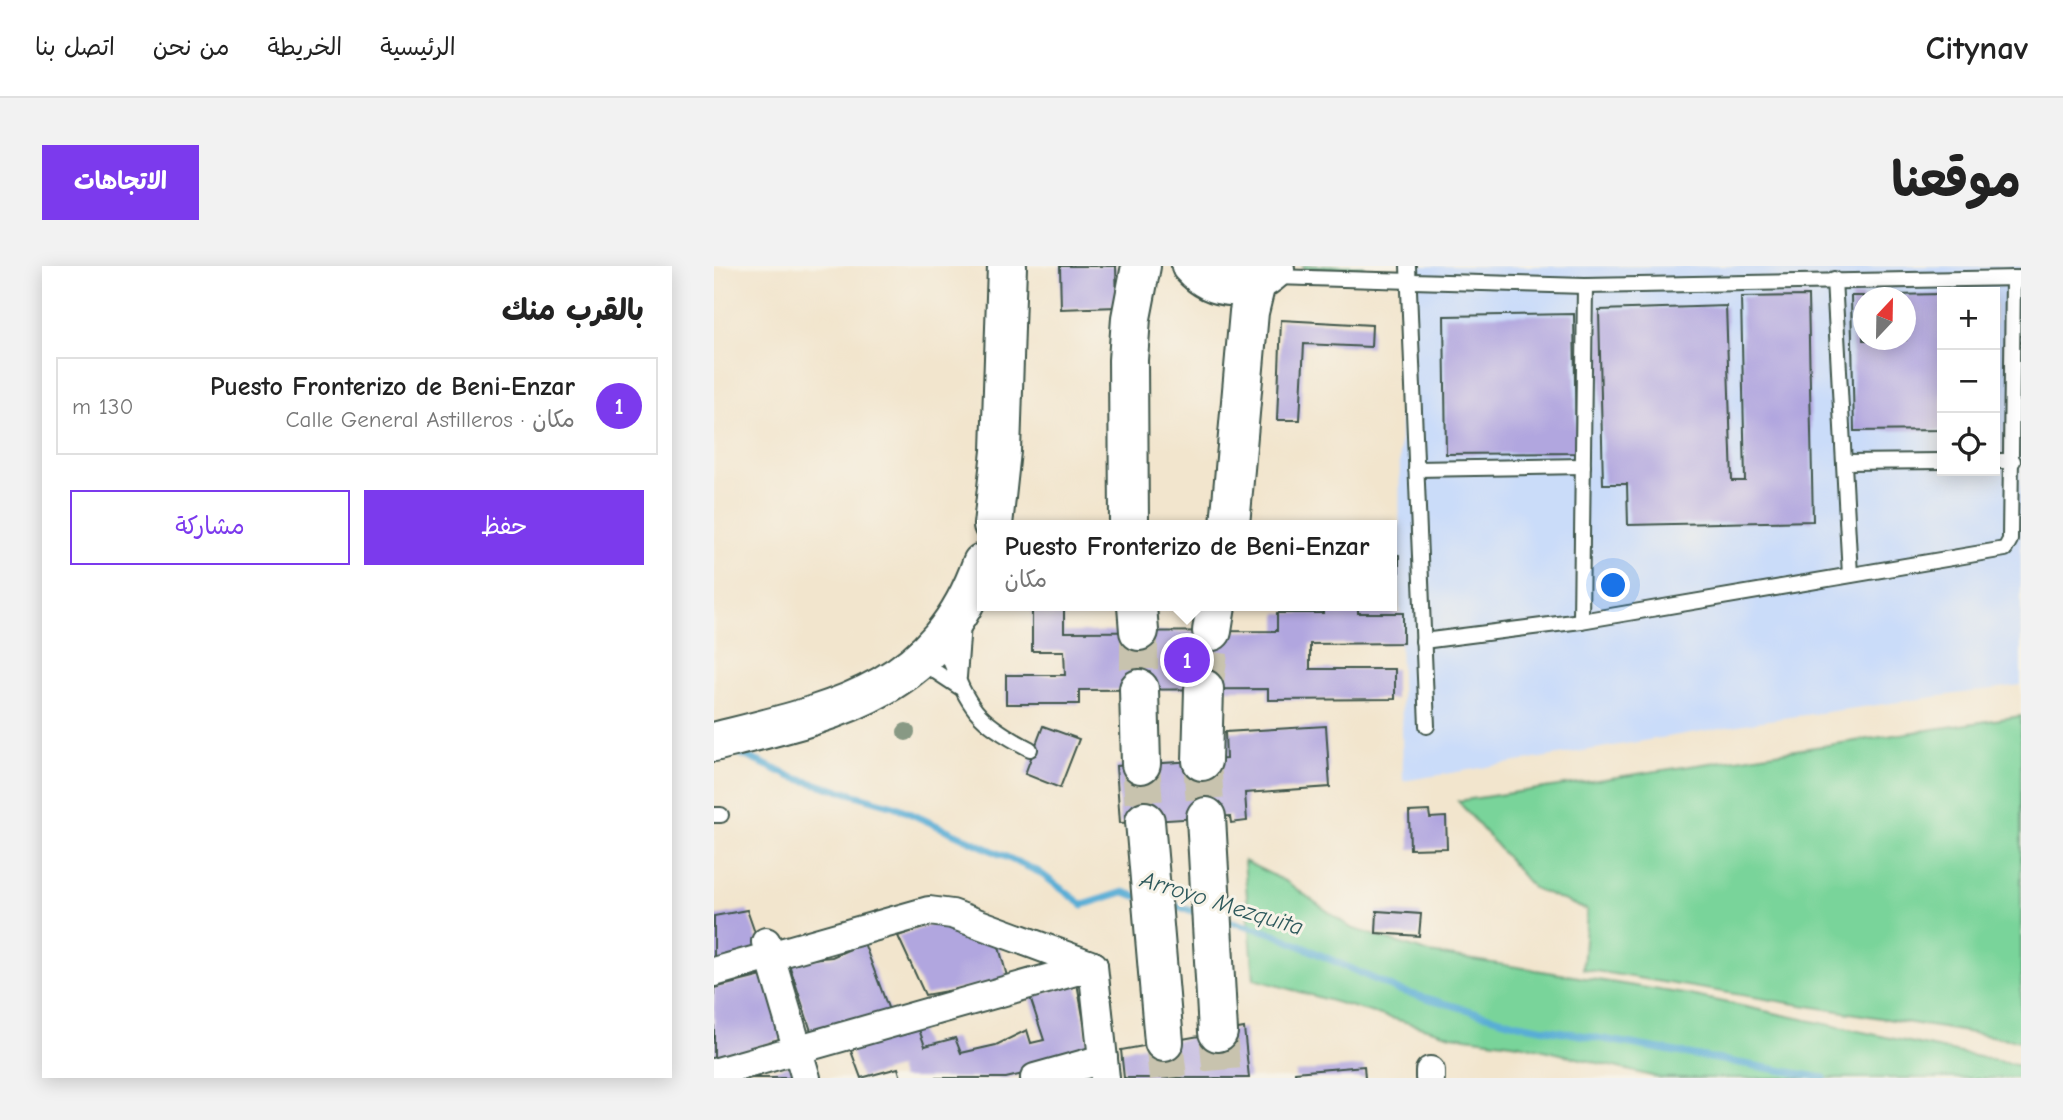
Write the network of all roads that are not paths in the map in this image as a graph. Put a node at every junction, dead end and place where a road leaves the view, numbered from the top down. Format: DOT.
graph roads {
  1 [pos="1141,266"];
  2 [pos="1191,266"];
  3 [pos="1408,266"];
  4 [pos="1267,275"];
  5 [pos="2017,278"];
  6 [pos="1833,279"];
  7 [pos="1408,281"];
  8 [pos="1006,282"];
  9 [pos="1585,286"];
  10 [pos="1937,461"];
  11 [pos="2000,461"];
  12 [pos="2013,461"];
  13 [pos="1843,462"];
  14 [pos="1583,466"];
  15 [pos="1416,469"];
  16 [pos="994,520"];
  17 [pos="1129,520"];
  18 [pos="1230,520"];
  19 [pos="977,575"];
  20 [pos="1850,575"];
  21 [pos="966,602"];
  22 [pos="1581,621"];
  23 [pos="1423,641"];
  24 [pos="930,650"];
  25 [pos="961,686"];
  26 [pos="1139,689"];
  27 [pos="1204,689"];
  28 [pos="1427,726"];
  29 [pos="714,742"];
  30 [pos="1030,749"];
  31 [pos="1202,761"];
  32 [pos="1141,764"];
  33 [pos="1145,826"];
  34 [pos="1207,833"];
  35 [pos="768,949"];
  36 [pos="1093,966"];
  37 [pos="714,972"];
  38 [pos="1218,1032"];
  39 [pos="1164,1042"];
  40 [pos="798,1049"];
  41 [pos="1104,1069"];
  42 [pos="714,1073"];
  43 [pos="806,1078"];
  44 [pos="1035,1078"];
  1 -- 17 [label="main road"];
  2 -- 4 [label="main road"];
  3 -- 7 [label="lane"];
  4 -- 7 [label="lane"];
  4 -- 18 [label="main road"];
  5 -- 6 [label="lane"];
  5 -- 12 [label="lane"];
  6 -- 9 [label="lane"];
  6 -- 13 [label="lane"];
  7 -- 9 [label="lane"];
  7 -- 15 [label="lane"];
  8 -- 16 [label="main road"];
  9 -- 14 [label="lane"];
  10 -- 13 [label="lane"];
  11 -- 12 [label="lane"];
  12 -- 20 [label="lane"];
  13 -- 20 [label="lane"];
  14 -- 15 [label="lane"];
  14 -- 22 [label="lane"];
  15 -- 23 [label="lane"];
  19 -- 21 [label="main road"];
  20 -- 22 [label="lane"];
  21 -- 24 [label="main road"];
  21 -- 25 [label="lane"];
  22 -- 23 [label="lane"];
  23 -- 28 [label="lane"];
  24 -- 25 [label="lane"];
  24 -- 25 [label="lane"];
  24 -- 29 [label="main road"];
  25 -- 30 [label="lane"];
  26 -- 32 [label="main road"];
  27 -- 31 [label="main road"];
  33 -- 39 [label="main road"];
  34 -- 38 [label="main road"];
  35 -- 36 [label="street"];
  35 -- 37 [label="street"];
  35 -- 40 [label="street"];
  36 -- 40 [label="street"];
  36 -- 41 [label="street"];
  40 -- 42 [label="street"];
  40 -- 43 [label="street"];
  41 -- 44 [label="street"];
}
